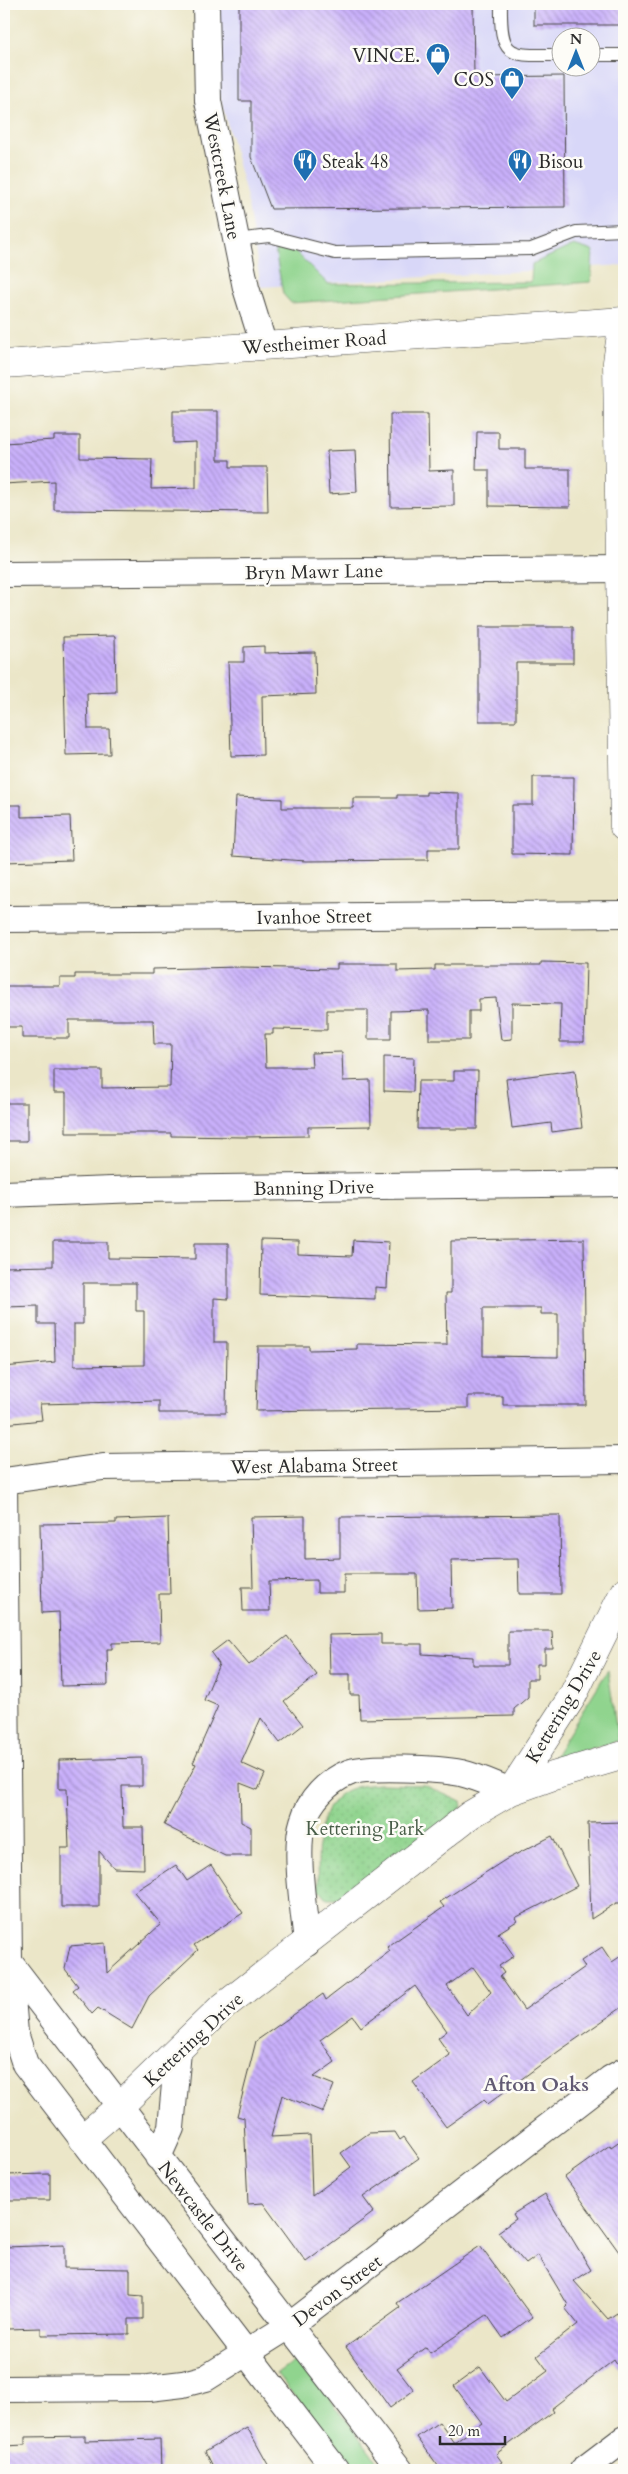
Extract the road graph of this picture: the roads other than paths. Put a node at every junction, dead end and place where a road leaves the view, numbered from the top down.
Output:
1 (206, 4) edge
2 (501, 4) edge
3 (624, 54) edge
4 (550, 55) edge
5 (600, 55) edge
6 (624, 230) edge
7 (236, 240) junction
8 (624, 321) edge
9 (264, 346) junction
10 (4, 364) edge
11 (623, 569) edge
12 (4, 574) edge
13 (624, 827) edge
14 (624, 914) edge
15 (4, 919) edge
16 (624, 1183) edge
17 (4, 1194) edge
18 (624, 1460) edge
19 (4, 1481) edge
20 (624, 1592) edge
21 (624, 1755) edge
22 (511, 1791) junction
23 (5, 1886) edge
24 (307, 1943) junction
25 (9, 1962) junction
26 (178, 2050) junction
27 (624, 2071) edge
28 (119, 2107) junction
29 (82, 2139) junction
30 (158, 2157) junction
31 (289, 2326) junction
32 (247, 2354) junction
33 (4, 2389) edge
34 (624, 2439) edge
35 (336, 2470) edge
36 (400, 2470) edge
37 (583, 2470) edge

1 - 7 street, Westcreek Lane
2 - 4 lane
3 - 5 lane
6 - 7 lane
7 - 9 street, Westcreek Lane
8 - 9 street, Westheimer Road
8 - 11 street
9 - 10 street, Westheimer Road
11 - 12 street, Bryn Mawr Lane
11 - 13 street
14 - 15 street, Ivanhoe Street
16 - 17 street, Banning Drive
18 - 19 street, West Alabama Street
19 - 23 street
20 - 22 street, Kettering Drive
21 - 22 street, Kettering Drive
22 - 24 street, Kettering Drive
22 - 24 street
23 - 25 street
24 - 26 street, Kettering Drive
25 - 28 street, Newcastle Drive
25 - 29 street
26 - 28 street, Kettering Drive
26 - 30 street
27 - 31 street, Devon Street
28 - 29 street, Kettering Drive
28 - 30 street, Newcastle Drive
29 - 32 street
30 - 31 street, Newcastle Drive
31 - 32 street, Devon Street
31 - 36 street, Newcastle Drive
32 - 33 street, Devon Street
32 - 35 street
34 - 37 street

